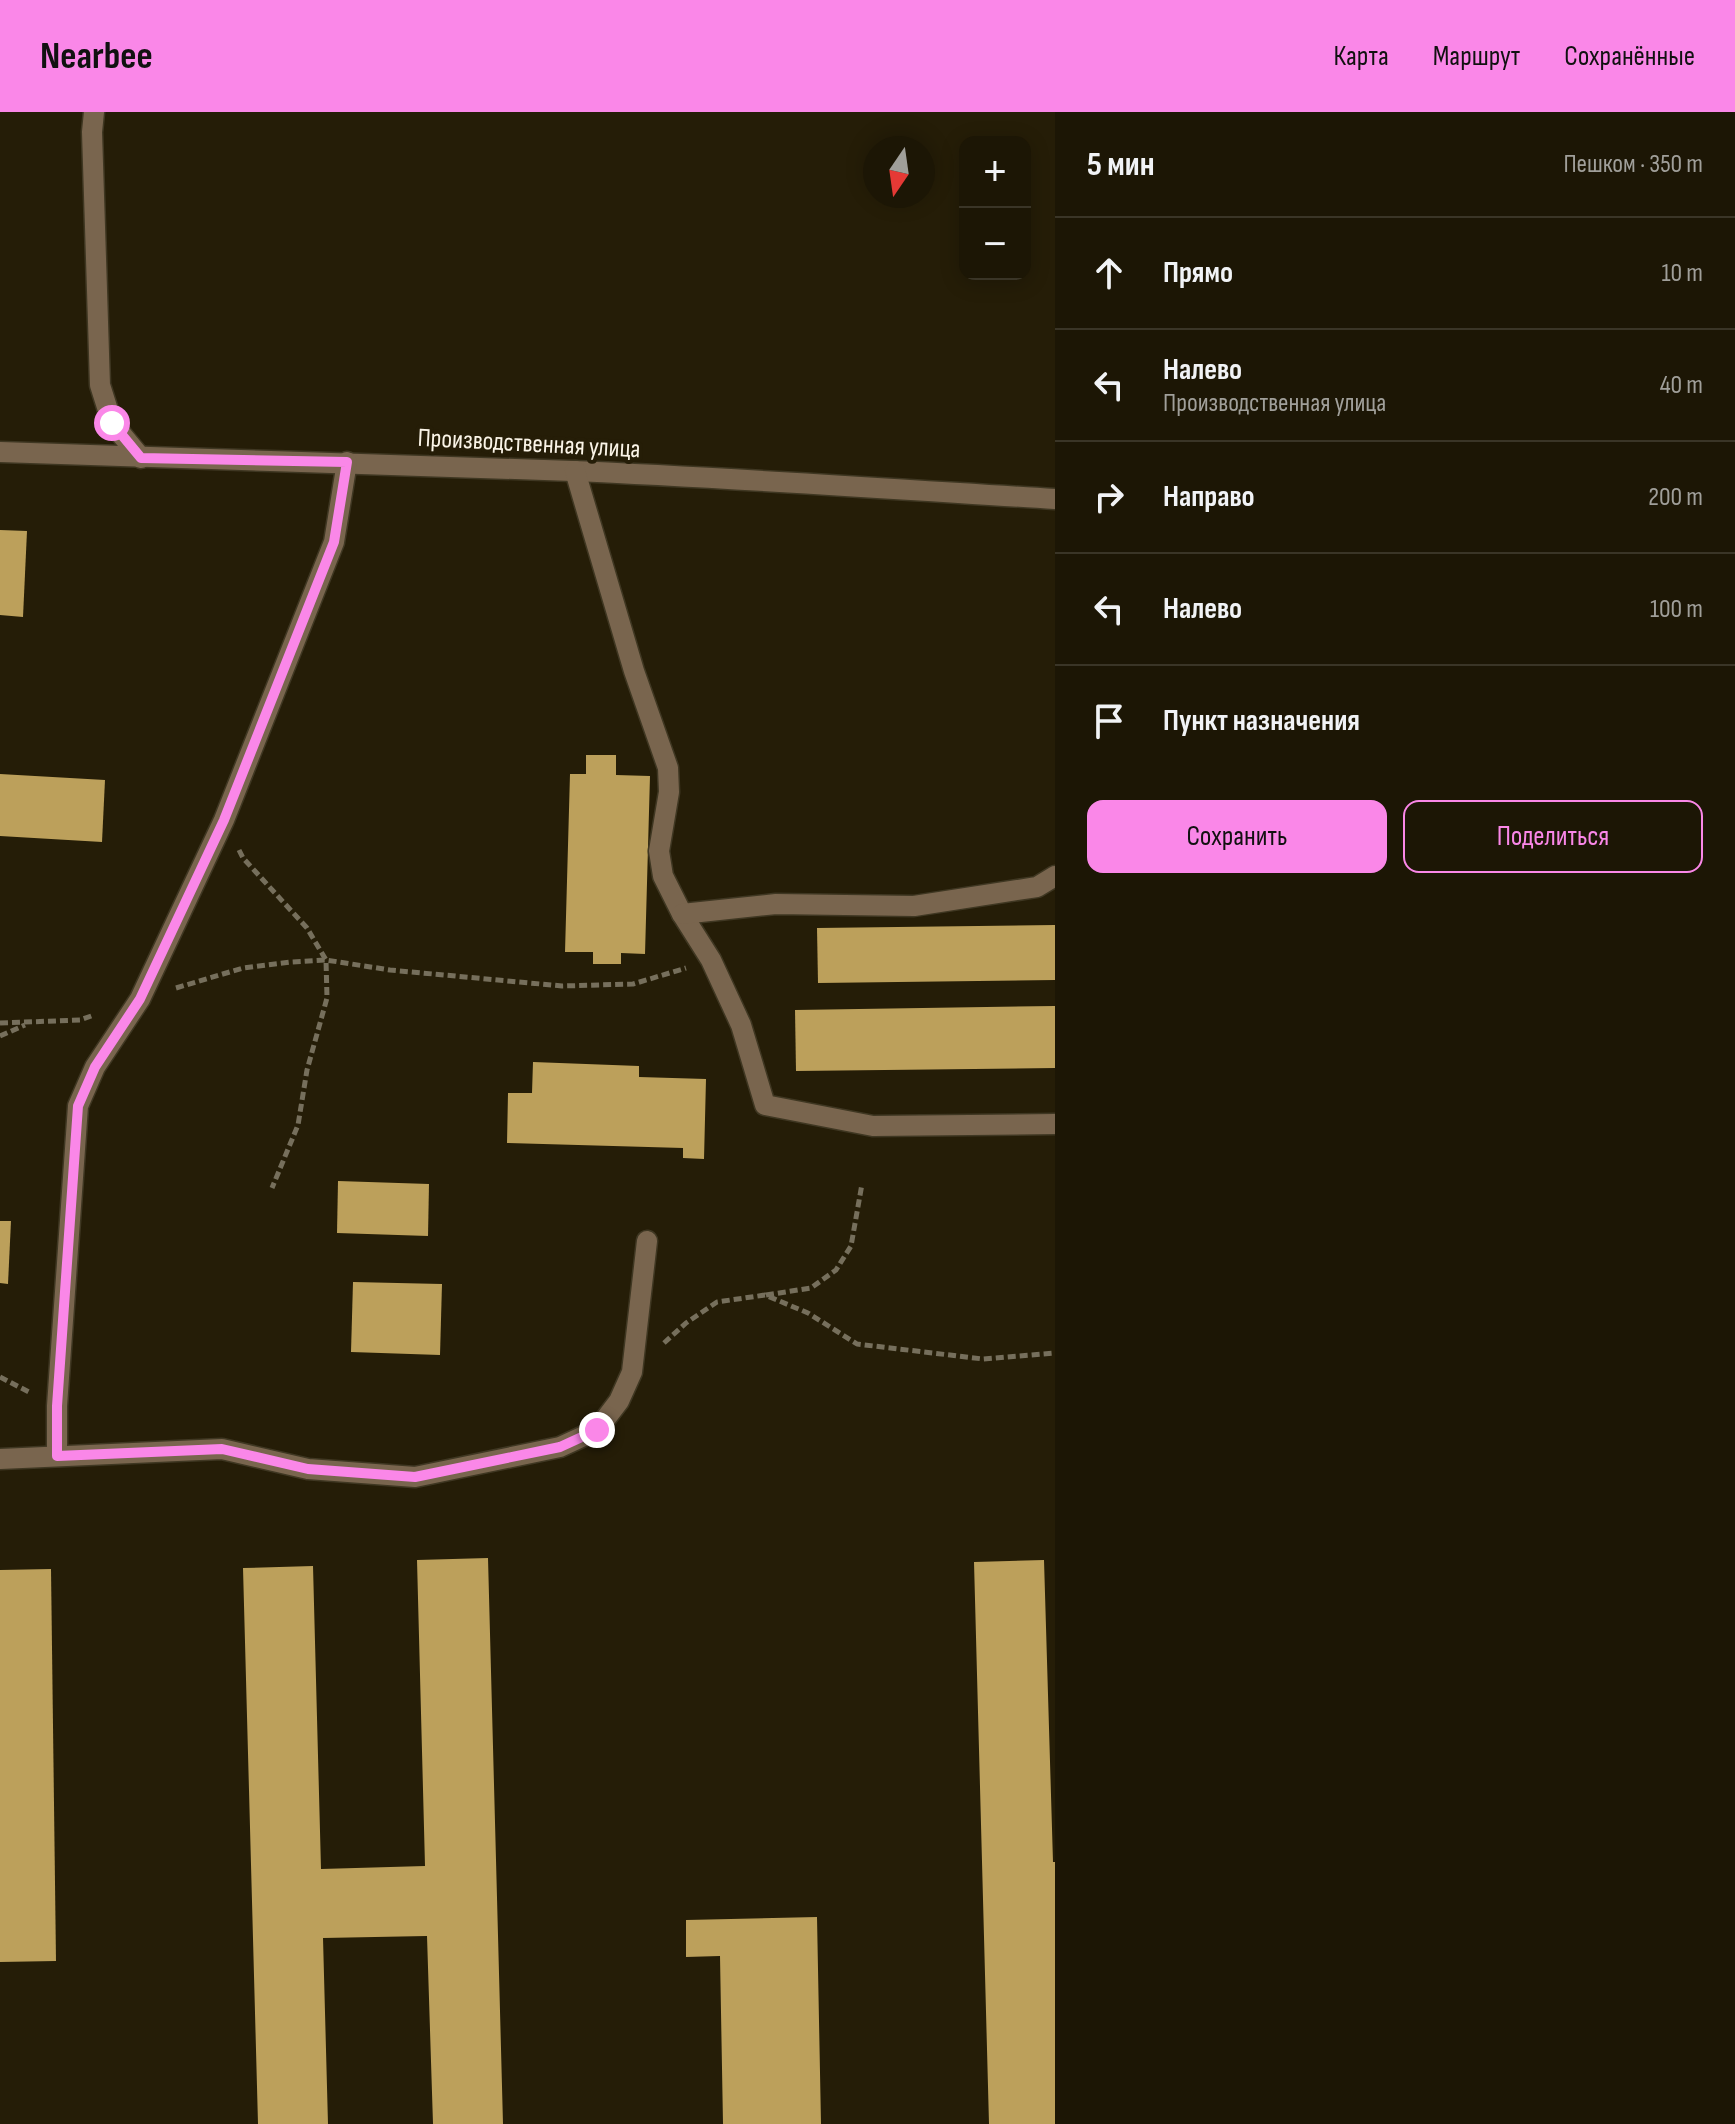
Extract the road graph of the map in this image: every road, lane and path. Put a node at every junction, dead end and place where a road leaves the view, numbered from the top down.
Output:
1 (94, 112) edge
2 (0, 452) edge
3 (141, 458) junction
4 (347, 462) junction
5 (575, 471) junction
6 (1055, 499) edge
7 (224, 820) junction
8 (1055, 876) edge
9 (682, 914) junction
10 (326, 960) junction
11 (711, 960) junction
12 (140, 999) junction
13 (95, 1015) dead end
14 (0, 1023) edge
15 (29, 1023) junction
16 (0, 1036) edge
17 (1055, 1124) edge
18 (862, 1184) dead end
19 (272, 1188) dead end
20 (647, 1241) dead end
21 (765, 1295) junction
22 (1055, 1353) edge
23 (632, 1372) junction
24 (57, 1456) junction
25 (0, 1459) edge

1 - 3 street
2 - 3 street, Производственная улица
3 - 4 street, Производственная улица
4 - 5 street, Производственная улица
4 - 7 street
5 - 6 street, Производственная улица
5 - 9 street
7 - 10 path
7 - 12 street
8 - 9 street
9 - 11 street
10 - 11 path
10 - 12 path
10 - 19 path
11 - 17 street
12 - 24 street
13 - 15 path
14 - 15 path
15 - 16 path
18 - 21 path
20 - 23 street
21 - 22 path
21 - 23 path
23 - 24 street
24 - 25 street

